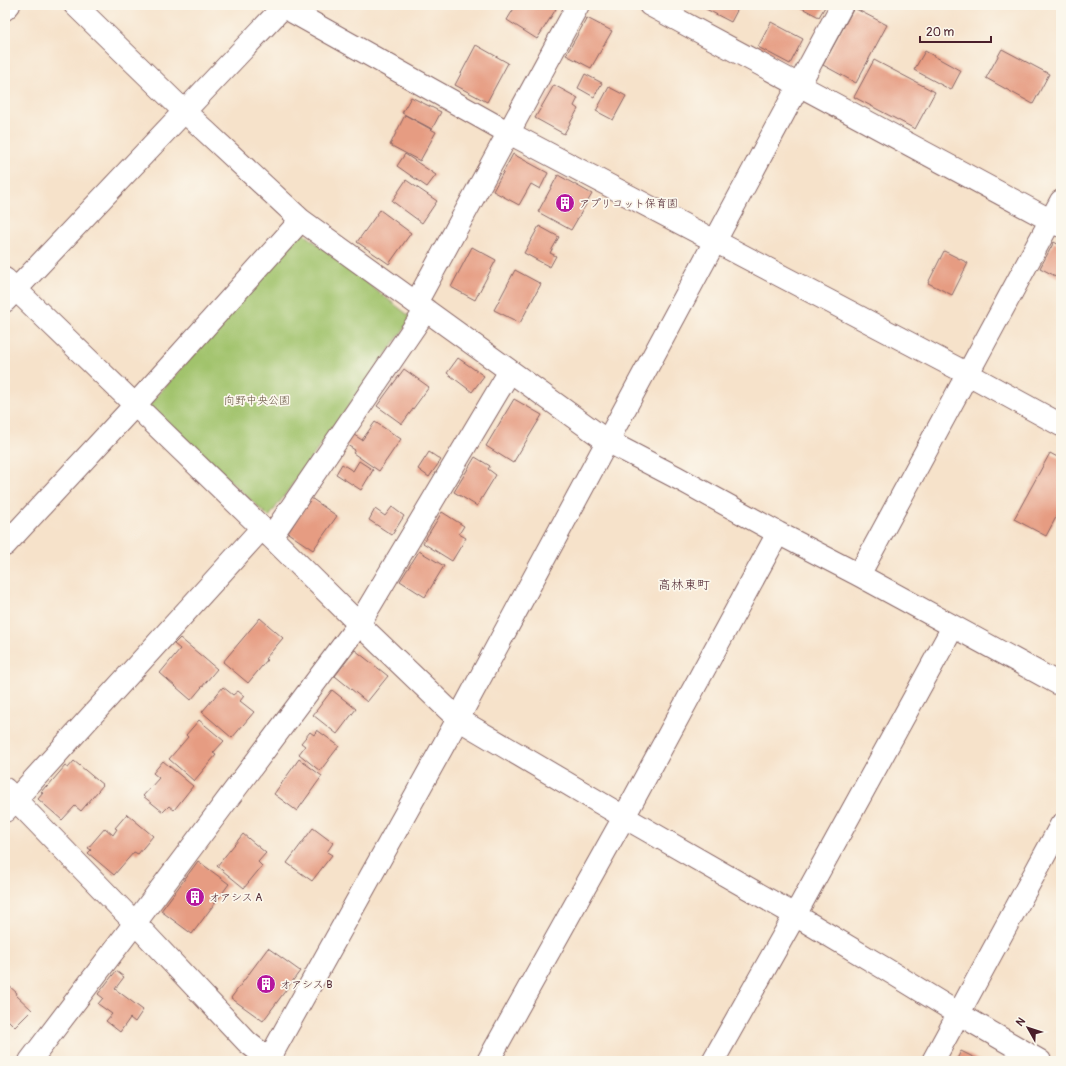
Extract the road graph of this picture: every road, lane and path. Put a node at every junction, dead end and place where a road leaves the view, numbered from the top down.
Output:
1 (9, 5) edge
2 (74, 5) edge
3 (578, 5) edge
4 (650, 5) edge
5 (842, 5) edge
6 (284, 6) edge
7 (5, 9) edge
8 (799, 85) junction
9 (185, 112) junction
10 (509, 132) junction
11 (1061, 201) edge
12 (301, 220) junction
13 (1056, 223) edge
14 (715, 241) junction
15 (9, 290) edge
16 (421, 307) junction
17 (510, 372) junction
18 (968, 374) junction
19 (135, 405) junction
20 (1061, 425) edge
21 (607, 442) junction
22 (267, 533) junction
23 (778, 533) junction
24 (5, 545) edge
25 (859, 575) junction
26 (359, 624) junction
27 (952, 627) junction
28 (1061, 685) edge
29 (458, 719) junction
30 (8, 800) edge
31 (624, 817) junction
32 (1061, 825) edge
33 (795, 915) junction
34 (136, 923) junction
35 (959, 1014) junction
36 (30, 1061) edge
37 (269, 1061) edge
38 (488, 1061) edge
39 (713, 1061) edge
40 (933, 1061) edge
41 (1040, 1061) edge

1 - 7 street
2 - 9 street
3 - 10 street
4 - 8 street
5 - 8 street
6 - 9 street
6 - 10 street
8 - 13 street
8 - 14 street
9 - 12 street
9 - 15 street
10 - 14 street
10 - 16 street
11 - 13 street
12 - 16 street
12 - 19 street
13 - 18 street
14 - 18 street
14 - 21 street
15 - 19 street
16 - 17 street
16 - 22 street
17 - 21 street
17 - 26 street
18 - 20 street
18 - 25 street
19 - 22 street
19 - 24 street
21 - 23 street
21 - 29 street
22 - 26 street
22 - 30 street
23 - 25 street
23 - 31 street
25 - 27 street
26 - 29 street
26 - 34 street
27 - 28 street
27 - 33 street
29 - 31 street
29 - 37 street
30 - 34 street
31 - 33 street
31 - 38 street
32 - 35 street
33 - 35 street
33 - 39 street
34 - 36 street
34 - 37 street
35 - 40 street
35 - 41 street

